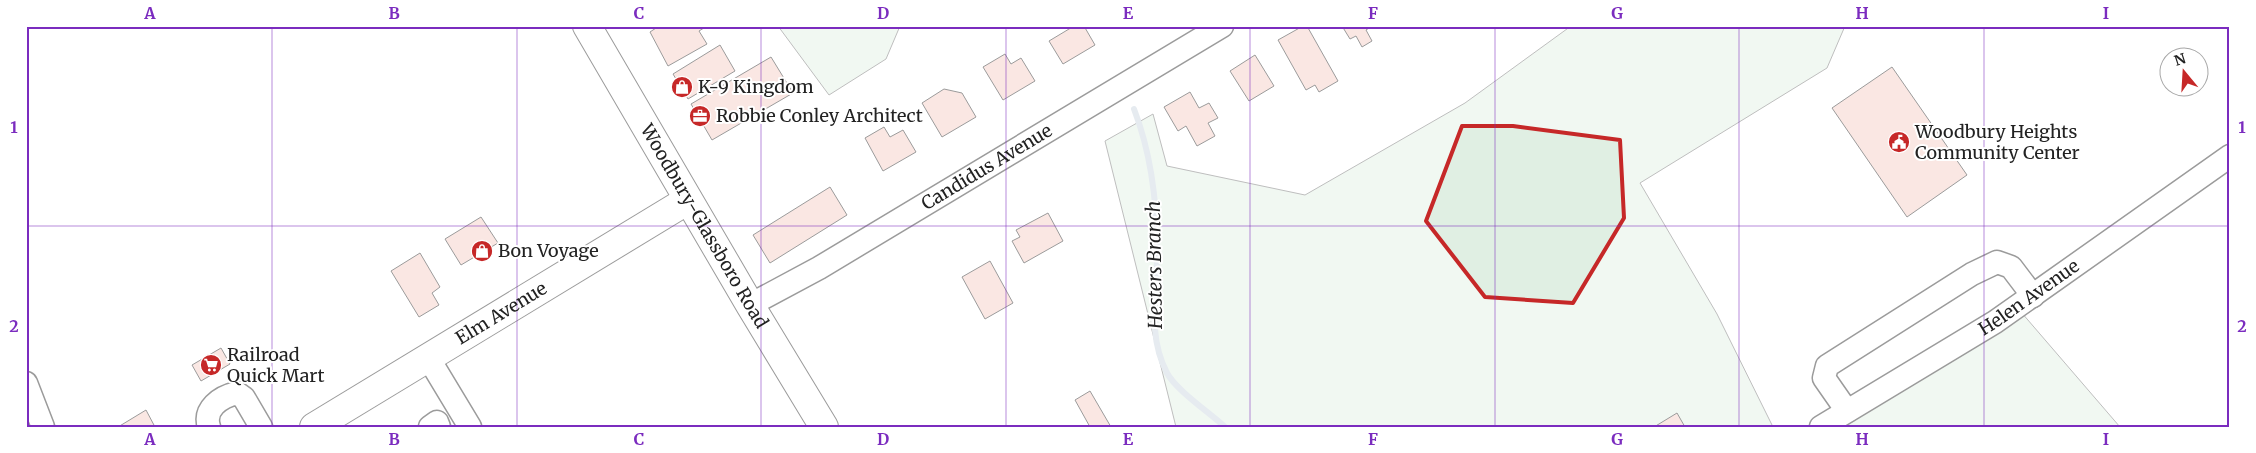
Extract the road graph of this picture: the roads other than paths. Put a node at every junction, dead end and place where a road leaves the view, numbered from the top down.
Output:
1 (586, 26) edge
2 (1222, 26) edge
3 (2230, 156) edge
4 (688, 200) junction
5 (2032, 296) junction
6 (750, 305) junction
7 (429, 359) junction
8 (26, 383) edge
9 (1846, 411) junction
10 (342, 420) edge
11 (43, 427) edge
12 (209, 427) edge
13 (261, 427) edge
14 (314, 427) edge
15 (430, 427) edge
16 (439, 427) edge
17 (470, 427) edge
18 (824, 427) edge
19 (1820, 427) edge

1 - 4 main road, Woodbury-Glassboro Road
2 - 6 street, Candidus Avenue
3 - 5 street, Helen Avenue
4 - 6 main road, Woodbury-Glassboro Road
4 - 7 main road, Elm Avenue
5 - 9 street, Helen Avenue
5 - 9 street
6 - 18 main road, Woodbury-Glassboro Road
7 - 10 main road, Elm Avenue
7 - 17 street
8 - 11 street
9 - 19 street, Helen Avenue
10 - 14 main road, Elm Avenue
12 - 13 street
15 - 16 street

